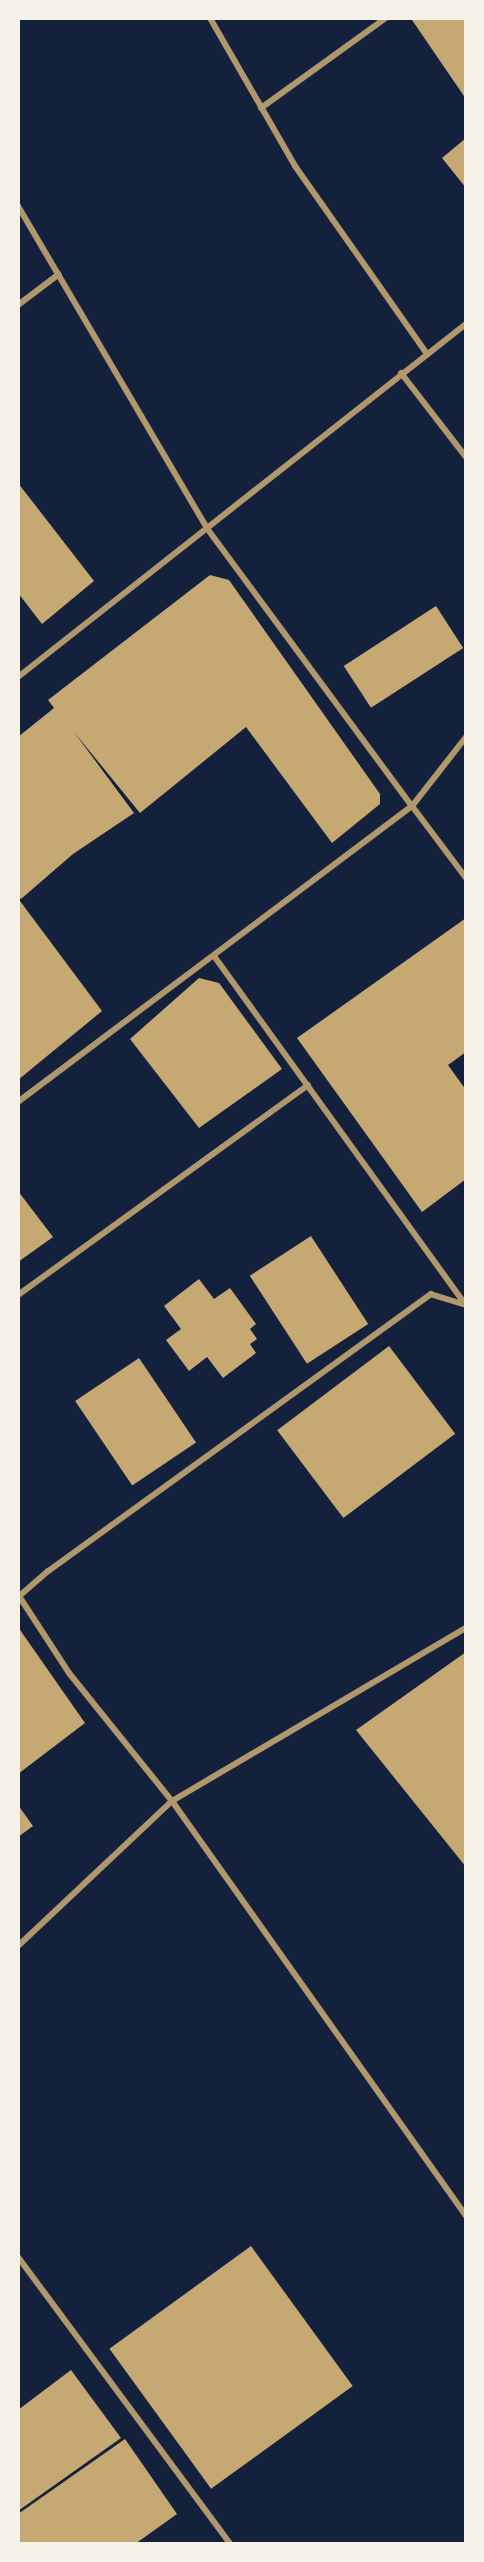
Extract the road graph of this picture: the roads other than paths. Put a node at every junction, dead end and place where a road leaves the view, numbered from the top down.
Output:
1 (210, 18) edge
2 (386, 18) edge
3 (261, 108) junction
4 (18, 206) edge
5 (59, 274) junction
6 (18, 305) edge
7 (466, 324) edge
8 (427, 354) junction
9 (401, 373) junction
10 (466, 457) edge
11 (206, 527) junction
12 (18, 677) edge
13 (466, 737) edge
14 (412, 806) junction
15 (466, 878) edge
16 (214, 956) junction
17 (308, 1085) junction
18 (18, 1102) edge
19 (18, 1295) edge
20 (466, 1305) edge
21 (18, 1596) edge
22 (466, 1628) edge
23 (172, 1801) junction
24 (18, 1946) edge
25 (466, 2216) edge
26 (18, 2257) edge
27 (230, 2544) edge

1 - 3 street
2 - 3 street
3 - 8 street
4 - 5 street
5 - 6 street
5 - 11 street
7 - 8 street
8 - 9 street
9 - 10 street
9 - 11 street
11 - 12 street
11 - 14 street
13 - 14 street
14 - 15 street
14 - 16 street
16 - 17 street
16 - 18 street
17 - 19 street
17 - 20 street
20 - 21 street
21 - 23 street
22 - 23 street
23 - 24 street
23 - 25 street
26 - 27 street

